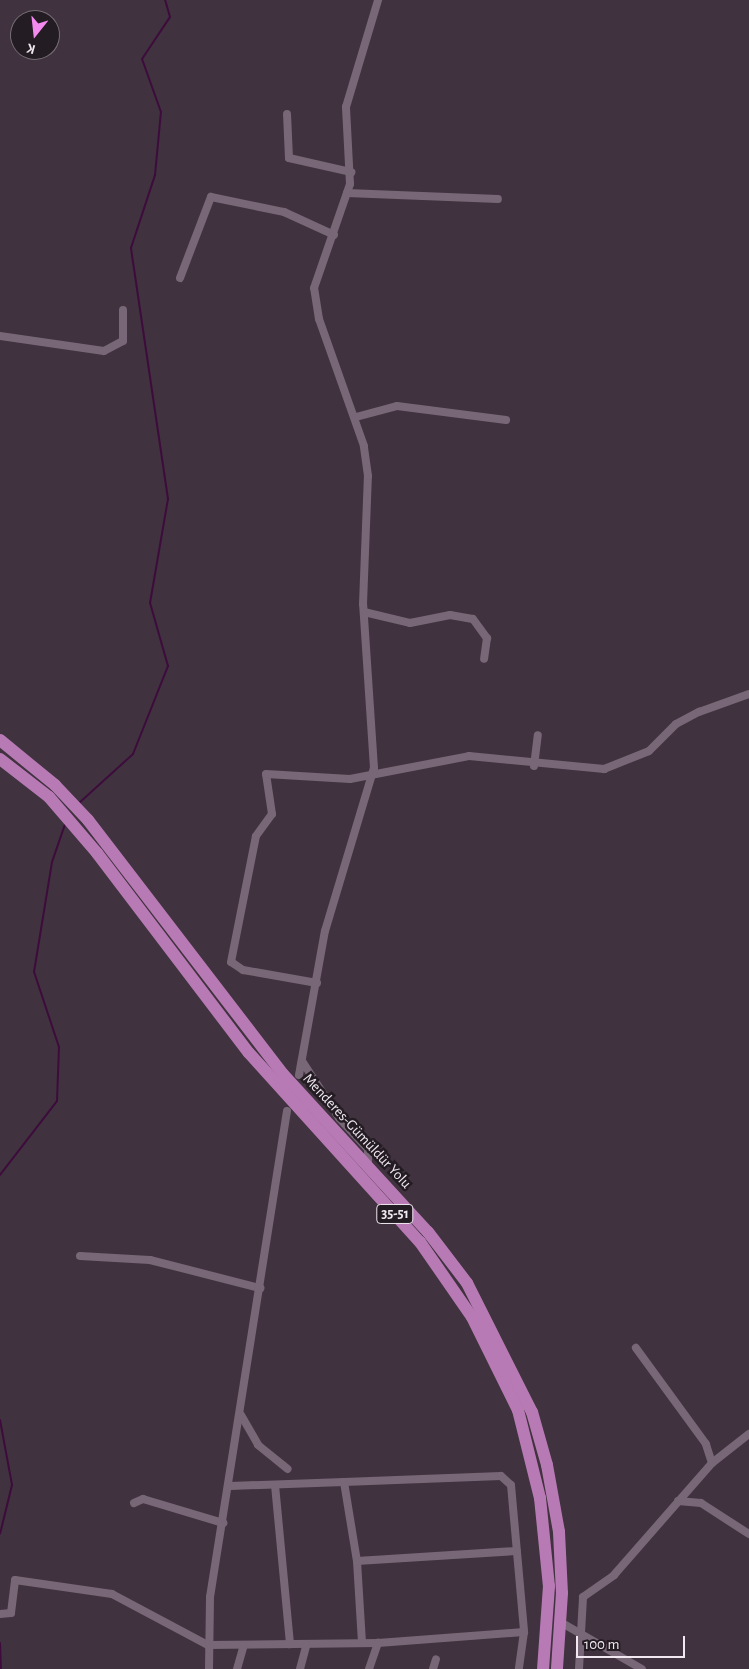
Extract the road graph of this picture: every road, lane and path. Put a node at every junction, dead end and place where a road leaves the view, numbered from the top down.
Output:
1 (378, 0) edge
2 (286, 114) dead end
3 (351, 172) junction
4 (347, 193) junction
5 (498, 199) dead end
6 (334, 234) junction
7 (180, 278) dead end
8 (124, 310) dead end
9 (0, 336) edge
10 (356, 417) junction
11 (506, 420) dead end
12 (364, 612) junction
13 (484, 659) dead end
14 (749, 694) edge
15 (538, 735) dead end
16 (0, 740) edge
17 (0, 759) edge
18 (534, 766) junction
19 (372, 776) junction
20 (52, 791) junction
21 (316, 983) junction
22 (302, 1061) junction
23 (300, 1075) dead end
24 (287, 1111) dead end
25 (368, 1166) junction
26 (80, 1256) dead end
27 (260, 1288) junction
28 (636, 1348) dead end
29 (240, 1415) junction
30 (749, 1434) edge
31 (712, 1463) junction
32 (288, 1469) dead end
33 (344, 1482) junction
34 (275, 1485) junction
35 (230, 1486) junction
36 (678, 1501) junction
37 (134, 1503) dead end
38 (223, 1523) junction
39 (749, 1534) edge
40 (517, 1551) junction
41 (358, 1561) junction
42 (0, 1614) edge
43 (562, 1623) junction
44 (524, 1632) junction
45 (582, 1635) junction
46 (362, 1643) junction
47 (378, 1643) junction
48 (290, 1644) junction
49 (244, 1645) junction
50 (208, 1646) junction
51 (306, 1646) junction
52 (436, 1659) dead end
53 (209, 1669) edge
54 (236, 1669) edge
55 (300, 1669) edge
56 (369, 1669) edge
57 (433, 1669) edge
58 (519, 1669) edge
59 (543, 1669) edge
60 (557, 1669) edge
61 (579, 1669) edge
62 (642, 1669) edge

1 - 3 street
2 - 3 street
3 - 4 street
4 - 5 street
4 - 6 street
6 - 7 street
6 - 10 street
8 - 9 street
10 - 11 street
10 - 12 street
12 - 13 street
12 - 19 street
14 - 18 street
15 - 18 street
16 - 20 main road, 35-51
17 - 20 main road, 35-51
18 - 19 street
19 - 21 street
19 - 21 street
20 - 25 main road, Menderes-Gümüldür Yolu / 35-51
20 - 59 main road, Menderes-Gümüldür Yolu / 35-51
21 - 22 street
22 - 23 street
22 - 25 street
24 - 27 street
25 - 43 main road, Menderes-Gümüldür Yolu / 35-51
26 - 27 street
27 - 29 street
28 - 31 street
29 - 32 street
29 - 35 street
30 - 31 street
31 - 36 street
33 - 34 street
33 - 40 street
33 - 41 street
34 - 35 street
34 - 48 street
35 - 38 street
36 - 39 street
36 - 45 street
37 - 38 street
38 - 50 street
40 - 41 street
40 - 44 street
41 - 46 street
42 - 50 street
43 - 45 street
43 - 60 main road, Menderes-Gümüldür Yolu / 35-51
44 - 47 street
44 - 58 street
45 - 61 street
45 - 62 street
46 - 47 street
46 - 51 street
47 - 56 street
48 - 49 street
48 - 51 street
49 - 50 street
49 - 54 street
50 - 53 street
51 - 55 street
52 - 57 street

